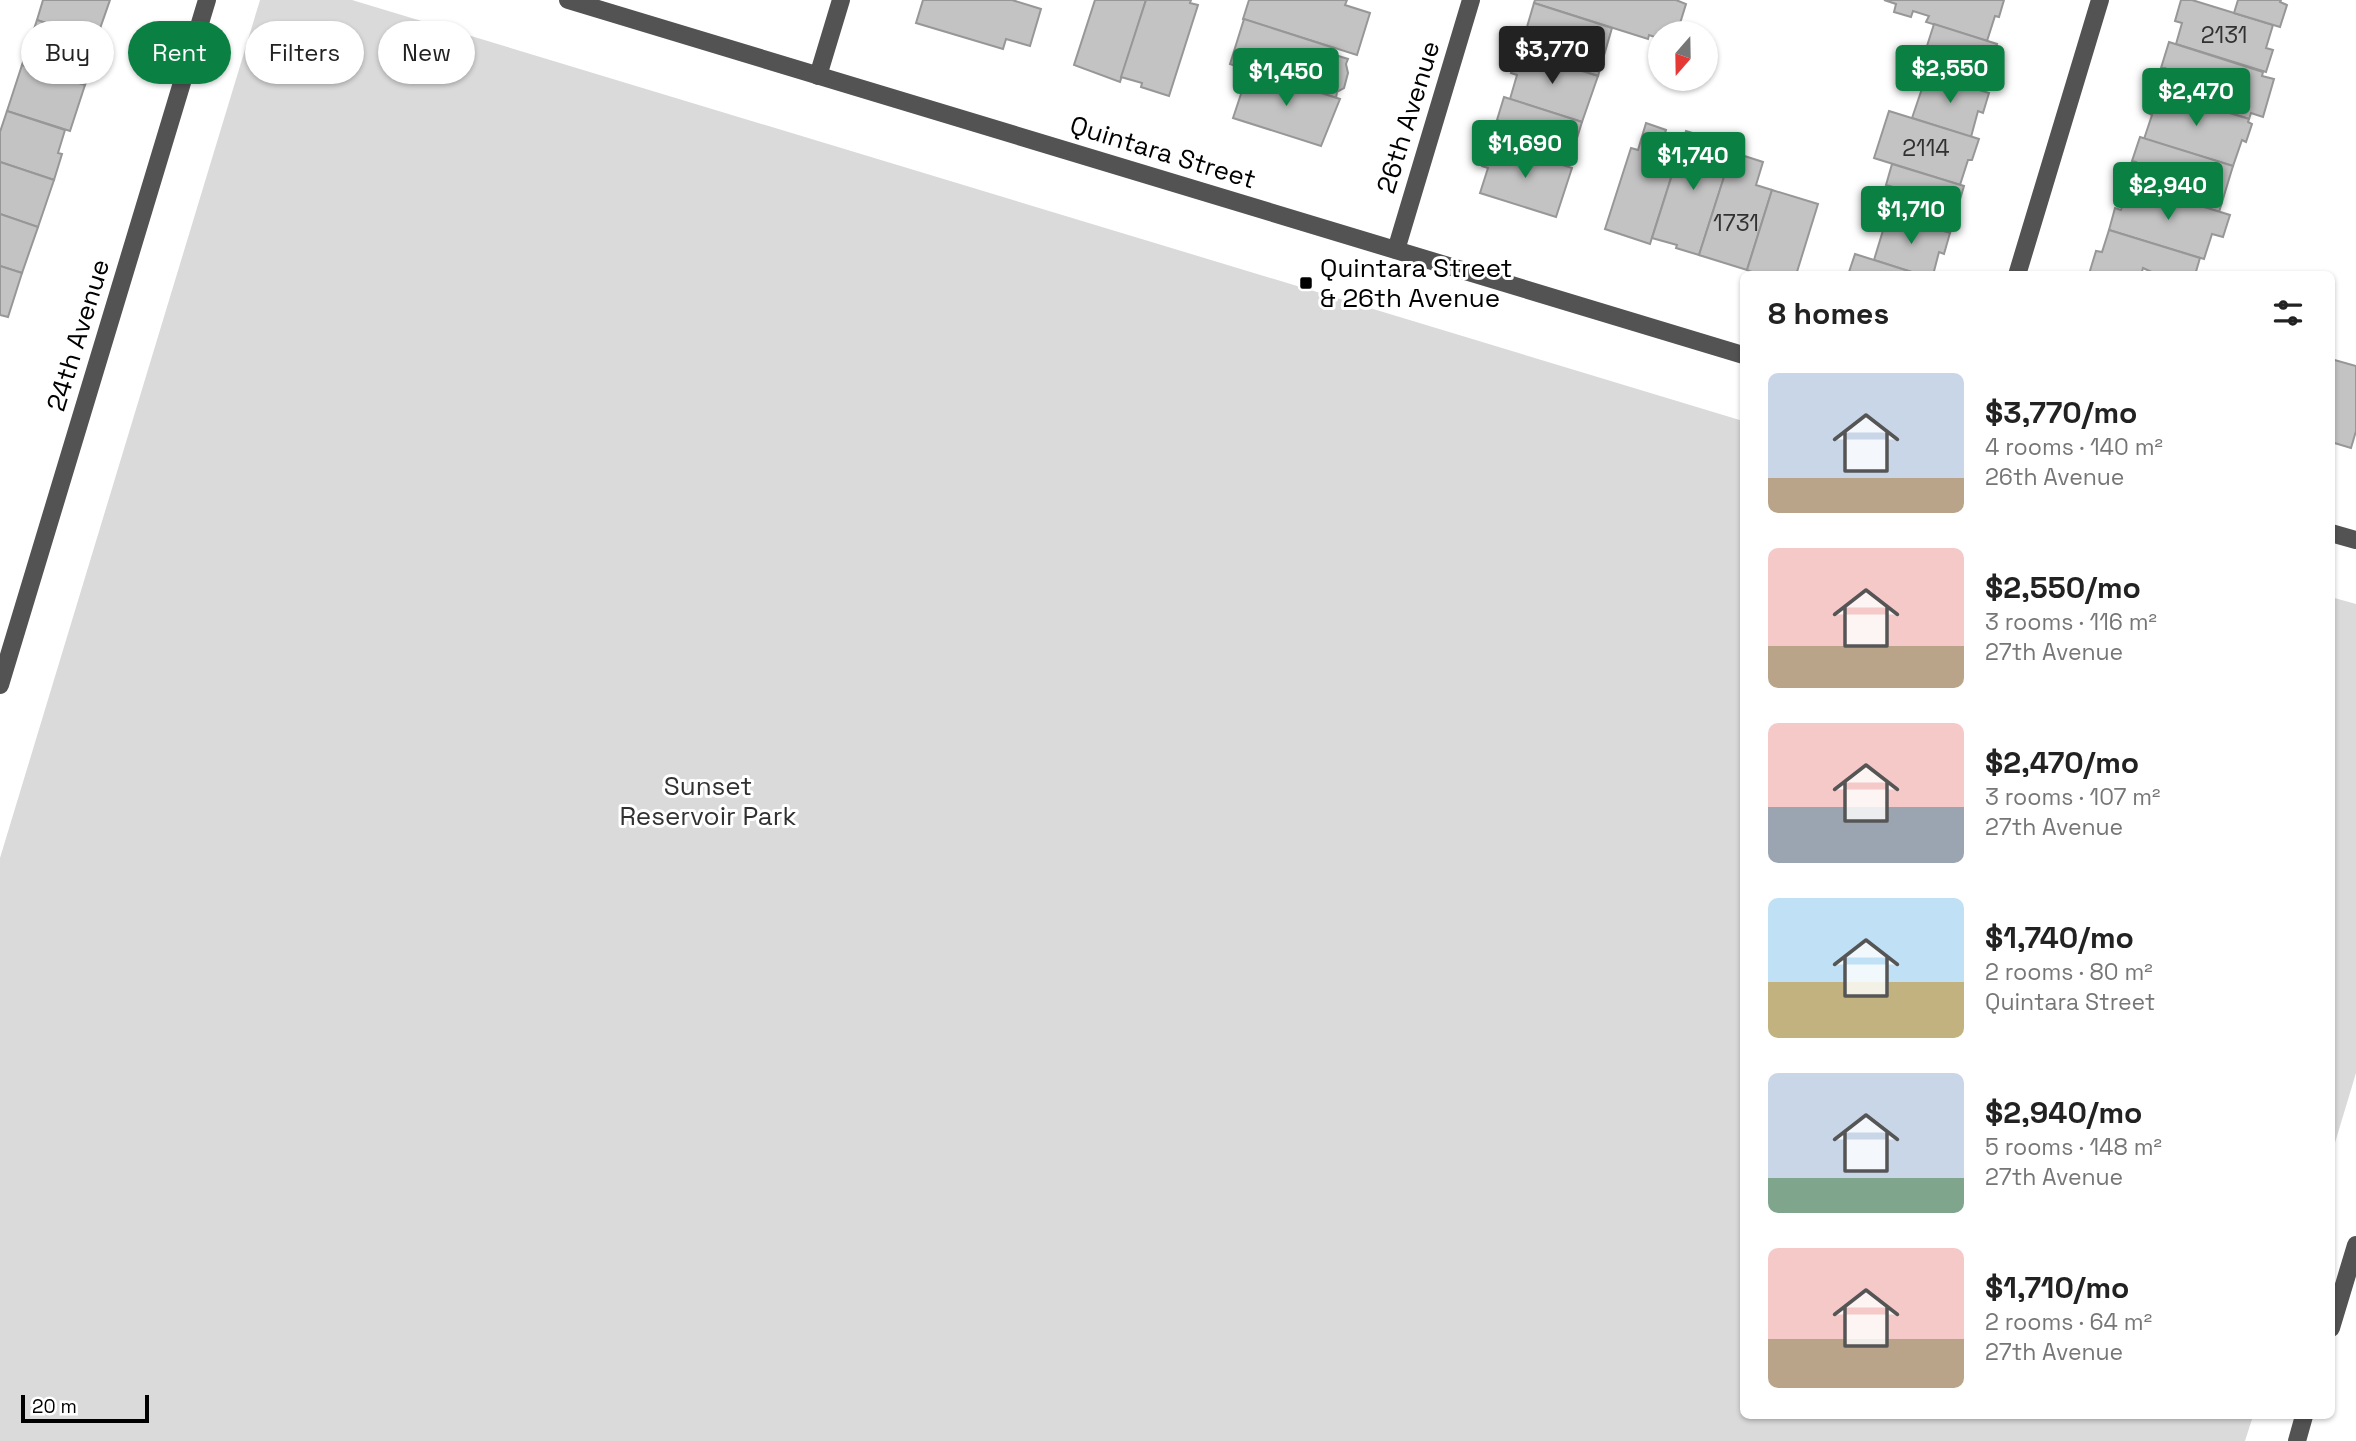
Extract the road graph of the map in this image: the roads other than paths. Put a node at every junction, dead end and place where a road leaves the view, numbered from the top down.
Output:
1 (207, 0) edge
2 (568, 0) edge
3 (841, 0) edge
4 (1471, 0) edge
5 (2100, 0) edge
6 (818, 76) junction
7 (1395, 250) junction
8 (2018, 271) edge
9 (1740, 354) edge
10 (2335, 534) edge
11 (2356, 540) edge
12 (0, 685) edge
13 (2356, 1245) edge
14 (2335, 1315) edge
15 (2303, 1419) edge
16 (2297, 1441) edge

1 - 12 street, 24th Avenue
2 - 6 street, Quintara Street
3 - 6 street
4 - 7 street, 26th Avenue
5 - 8 street
6 - 7 street, Quintara Street
7 - 9 street, Quintara Street
10 - 11 street
13 - 14 street
15 - 16 street

